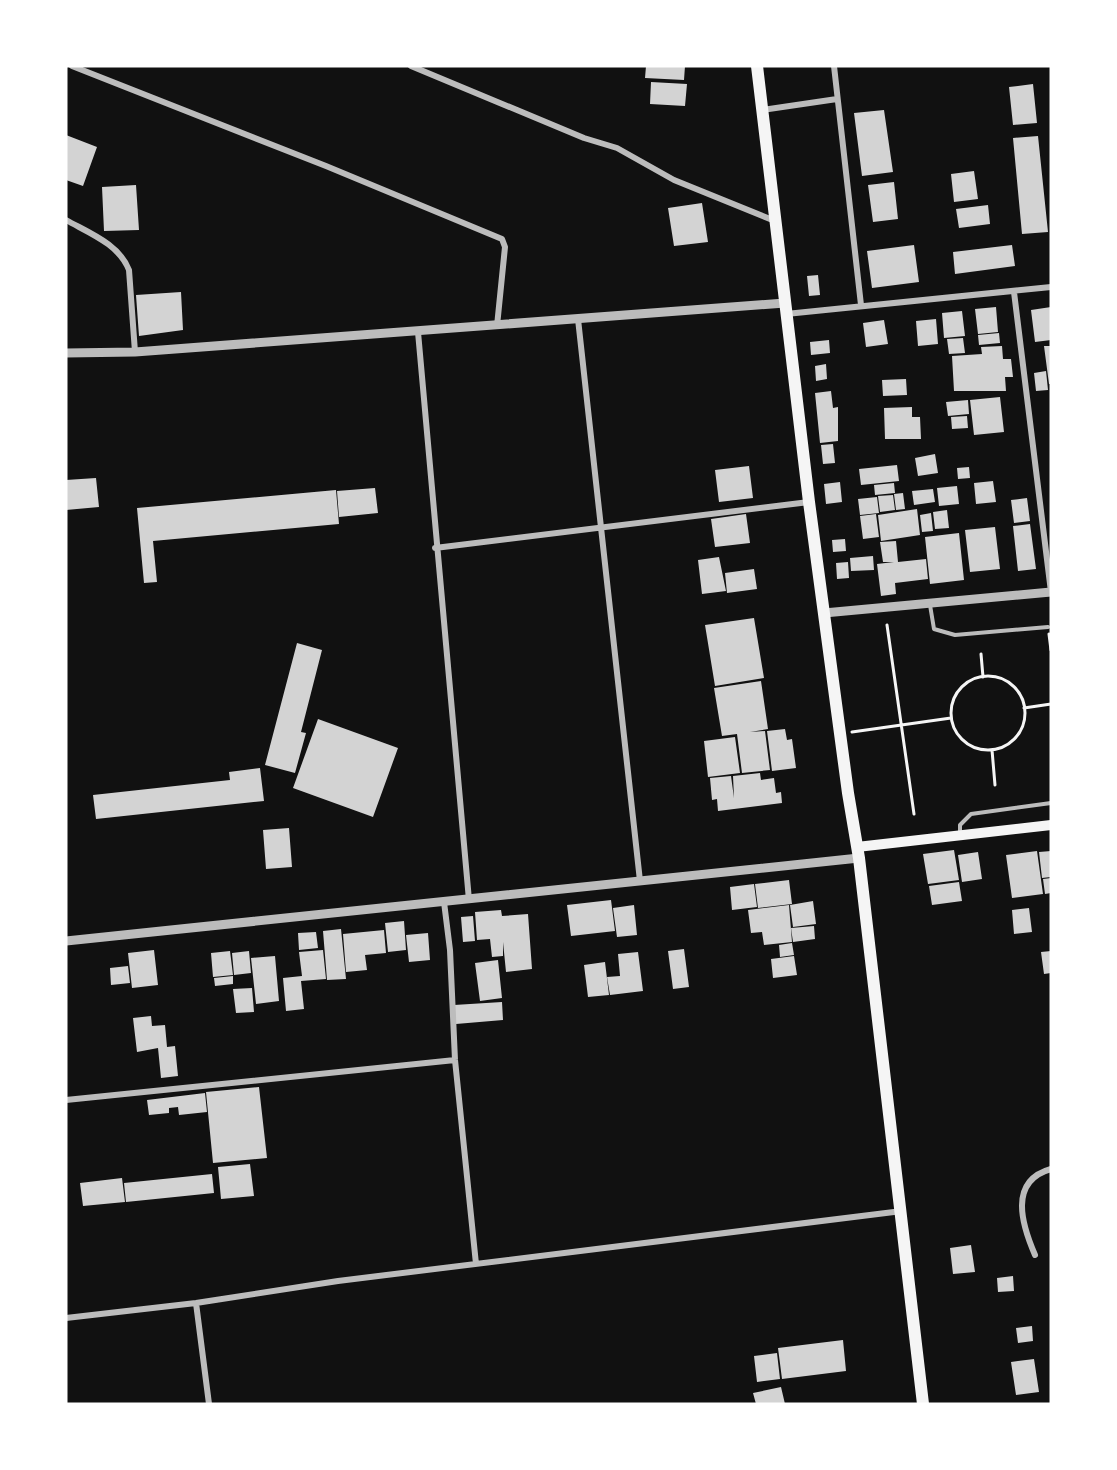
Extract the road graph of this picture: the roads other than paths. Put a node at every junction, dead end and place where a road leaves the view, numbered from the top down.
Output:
1 (72, 66) edge
2 (411, 66) edge
3 (757, 66) edge
4 (834, 66) edge
5 (837, 99) junction
6 (762, 110) junction
7 (66, 220) edge
8 (775, 222) junction
9 (1051, 287) edge
10 (1014, 292) junction
11 (861, 305) junction
12 (786, 309) junction
13 (578, 319) junction
14 (497, 326) junction
15 (418, 332) junction
16 (135, 352) junction
17 (66, 353) edge
18 (809, 502) junction
19 (602, 528) junction
20 (435, 548) junction
21 (1051, 592) edge
22 (930, 604) junction
23 (824, 613) junction
24 (1048, 627) road end
25 (1051, 803) edge
26 (1051, 825) edge
27 (960, 837) junction
28 (858, 852) junction
29 (640, 881) junction
30 (470, 900) junction
31 (444, 902) junction
32 (66, 941) edge
33 (455, 1060) junction
34 (66, 1100) edge
35 (1051, 1169) edge
36 (902, 1211) junction
37 (1035, 1255) dead end
38 (476, 1264) junction
39 (196, 1303) junction
40 (66, 1318) edge
41 (209, 1404) edge
42 (923, 1404) edge

1 - 14 street
2 - 8 street
3 - 6 highway
4 - 5 street
5 - 6 street
5 - 11 street
6 - 8 highway
7 - 16 street
8 - 12 highway
9 - 10 street
10 - 11 street
10 - 21 street
11 - 12 street
12 - 13 street
12 - 18 highway
13 - 14 street
13 - 19 street
14 - 15 street
15 - 16 street
15 - 20 street
16 - 17 street
18 - 19 street
18 - 23 highway
19 - 20 street
19 - 29 street
20 - 30 street
21 - 22 street
22 - 23 street
22 - 24 lane
23 - 28 highway
25 - 27 lane
26 - 27 main road
27 - 28 main road
28 - 29 street
28 - 36 highway
29 - 30 street
30 - 31 street
31 - 32 street
31 - 33 street
33 - 34 street
33 - 38 street
35 - 37 street
36 - 38 street
36 - 42 highway
38 - 39 street
39 - 40 street
39 - 41 street

